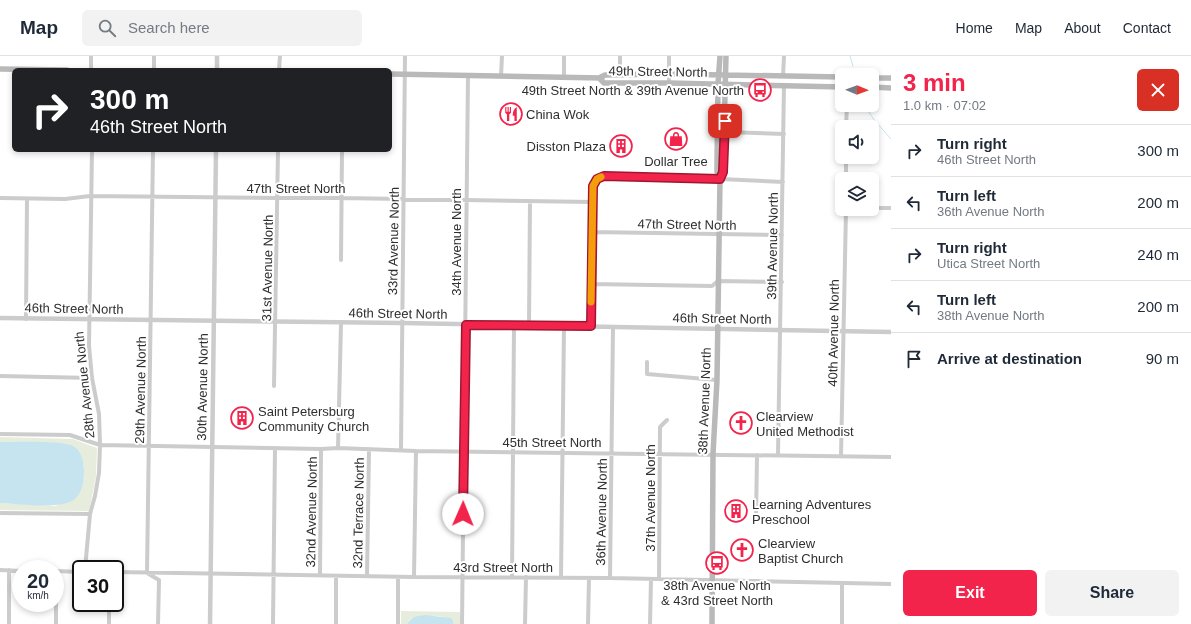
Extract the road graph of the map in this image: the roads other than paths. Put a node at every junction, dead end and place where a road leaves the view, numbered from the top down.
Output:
1 (91, 56) edge
2 (154, 56) edge
3 (217, 56) edge
4 (280, 56) edge
5 (405, 56) edge
6 (502, 56) edge
7 (564, 56) edge
8 (620, 56) edge
9 (669, 56) edge
10 (720, 56) edge
11 (726, 56) edge
12 (784, 56) edge
13 (91, 68) edge
14 (154, 68) edge
15 (217, 68) edge
16 (279, 68) edge
17 (0, 69) edge
18 (12, 69) edge
19 (392, 74) edge
20 (669, 74) junction
21 (719, 74) junction
22 (726, 74) junction
23 (405, 75) junction
24 (468, 75) junction
25 (620, 75) junction
26 (502, 76) junction
27 (784, 76) junction
28 (564, 77) junction
29 (835, 77) edge
30 (599, 78) junction
31 (879, 78) edge
32 (891, 78) edge
33 (629, 83) junction
34 (669, 83) junction
35 (718, 84) junction
36 (726, 84) junction
37 (784, 85) junction
38 (835, 87) edge
39 (879, 87) edge
40 (891, 88) edge
41 (725, 132) junction
42 (784, 134) junction
43 (92, 152) edge
44 (153, 152) edge
45 (216, 152) edge
46 (278, 152) edge
47 (342, 152) edge
48 (720, 179) junction
49 (783, 182) junction
50 (90, 196) junction
51 (152, 197) junction
52 (216, 197) junction
53 (0, 198) edge
54 (278, 198) junction
55 (341, 198) junction
56 (28, 199) junction
57 (404, 199) junction
58 (466, 200) junction
59 (530, 201) junction
60 (593, 202) junction
61 (879, 208) edge
62 (891, 208) edge
63 (846, 216) edge
64 (592, 232) junction
65 (719, 234) junction
66 (782, 235) junction
67 (341, 260) dead end
68 (718, 281) junction
69 (782, 282) junction
70 (591, 284) junction
71 (0, 318) edge
72 (26, 319) junction
73 (88, 320) junction
74 (151, 320) junction
75 (214, 321) junction
76 (276, 322) junction
77 (341, 323) junction
78 (402, 324) junction
79 (466, 325) junction
80 (514, 326) junction
81 (529, 326) junction
82 (564, 326) junction
83 (591, 326) junction
84 (613, 327) junction
85 (718, 328) junction
86 (780, 330) junction
87 (843, 331) junction
88 (891, 332) edge
89 (647, 362) dead end
90 (0, 376) edge
91 (92, 378) junction
92 (717, 380) junction
93 (274, 386) dead end
94 (667, 420) dead end
95 (0, 434) edge
96 (100, 445) junction
97 (149, 446) junction
98 (212, 447) junction
99 (275, 448) junction
100 (338, 448) junction
101 (321, 449) junction
102 (369, 449) junction
103 (401, 450) junction
104 (416, 451) junction
105 (463, 452) junction
106 (513, 452) junction
107 (562, 453) junction
108 (612, 453) junction
109 (660, 454) junction
110 (714, 454) junction
111 (757, 455) junction
112 (778, 456) junction
113 (841, 456) junction
114 (891, 457) edge
115 (0, 513) edge
116 (90, 514) junction
117 (756, 520) dead end
118 (87, 560) edge
119 (0, 570) edge
120 (9, 570) junction
121 (12, 570) edge
122 (124, 572) edge
123 (147, 573) junction
124 (210, 574) junction
125 (274, 575) junction
126 (320, 576) junction
127 (336, 576) junction
128 (367, 576) junction
129 (398, 577) junction
130 (414, 577) junction
131 (462, 577) junction
132 (512, 577) junction
133 (526, 577) junction
134 (561, 578) junction
135 (588, 578) junction
136 (610, 578) junction
137 (651, 579) junction
138 (659, 579) junction
139 (712, 580) junction
140 (842, 583) junction
141 (891, 584) edge
142 (56, 612) edge
143 (109, 612) edge
144 (9, 624) edge
145 (56, 624) edge
146 (109, 624) edge
147 (158, 624) edge
148 (210, 624) edge
149 (273, 624) edge
150 (336, 624) edge
151 (398, 624) edge
152 (462, 624) edge
153 (525, 624) edge
154 (588, 624) edge
155 (650, 624) edge
156 (712, 624) edge
157 (842, 624) edge

1 - 13 street
2 - 14 street
3 - 15 street
4 - 16 street
5 - 23 street, 33rd Avenue North
6 - 26 street
7 - 28 street
8 - 25 street
9 - 20 street
10 - 21 main road, 38th Avenue North
11 - 22 main road, 38th Avenue North
12 - 27 street
17 - 18 main road
19 - 23 main road, 49th Street North
20 - 21 main road, 49th Street North
20 - 25 main road, 49th Street North
20 - 34 street
21 - 22 main road, 49th Street North
21 - 35 main road, 38th Avenue North
22 - 27 main road, 49th Street North
22 - 36 main road, 38th Avenue North
23 - 24 main road, 49th Street North
23 - 57 street, 33rd Avenue North
24 - 26 main road, 49th Street North
24 - 58 street, 34th Avenue North
25 - 30 main road, 49th Street North
25 - 33 main road
26 - 28 main road, 49th Street North
27 - 29 main road, 49th Street North
28 - 30 main road, 49th Street North
30 - 33 main road, 49th Street North
31 - 32 main road
33 - 34 main road, 49th Street North
34 - 35 main road, 49th Street North
35 - 36 main road, 49th Street North
35 - 48 main road, 38th Avenue North
36 - 37 main road, 49th Street North
36 - 41 main road, 38th Avenue North
37 - 38 main road, 49th Street North
37 - 42 street, 39th Avenue North
39 - 40 main road
41 - 42 street
41 - 48 main road, 38th Avenue North
42 - 49 street, 39th Avenue North
43 - 50 street, 28th Avenue North
44 - 51 street, 29th Avenue North
45 - 52 street, 30th Avenue North
46 - 54 street, 31st Avenue North
47 - 55 street
48 - 49 street
48 - 60 street
48 - 65 main road, 38th Avenue North
49 - 66 street, 39th Avenue North
50 - 51 street, 47th Street North
50 - 56 street, 47th Street North
50 - 73 street, 28th Avenue North
51 - 52 street, 47th Street North
51 - 74 street, 29th Avenue North
52 - 54 street, 47th Street North
52 - 75 street, 30th Avenue North
53 - 56 street, 47th Street North
54 - 55 street, 47th Street North
54 - 76 street, 31st Avenue North
55 - 57 street, 47th Street North
55 - 67 street
56 - 72 street
57 - 58 street, 47th Street North
57 - 78 street, 33rd Avenue North
58 - 59 street, 47th Street North
58 - 79 street, 34th Avenue North
59 - 60 street, 47th Street North
59 - 81 street
60 - 64 street
61 - 62 street
63 - 87 street, 40th Avenue North
64 - 65 street, 47th Street North
64 - 70 street
65 - 66 street, 47th Street North
65 - 68 main road, 38th Avenue North
66 - 69 street, 39th Avenue North
68 - 69 street
68 - 70 street
68 - 85 main road, 38th Avenue North
69 - 86 street, 39th Avenue North
70 - 83 street
71 - 72 street, 46th Street North
72 - 73 street, 46th Street North
73 - 74 street, 46th Street North
73 - 91 street, 28th Avenue North
74 - 75 street, 46th Street North
74 - 97 street, 29th Avenue North
75 - 76 street, 46th Street North
75 - 98 street, 30th Avenue North
76 - 77 street, 46th Street North
76 - 93 street, 31st Avenue North
77 - 78 street, 46th Street North
77 - 100 street
78 - 79 street, 46th Street North
78 - 103 street, 33rd Avenue North
79 - 80 street, 46th Street North
79 - 105 street, 34th Avenue North
80 - 81 street, 46th Street North
80 - 106 street
81 - 82 street, 46th Street North
82 - 83 street, 46th Street North
82 - 107 street
83 - 84 street, 46th Street North
84 - 85 street, 46th Street North
84 - 108 street, 36th Avenue North
85 - 86 street, 46th Street North
85 - 92 main road, 38th Avenue North
86 - 87 street, 46th Street North
86 - 112 street, 39th Avenue North
87 - 88 street, 46th Street North
87 - 113 street, 40th Avenue North
89 - 92 street
90 - 91 street
91 - 96 street, 28th Avenue North
92 - 110 main road, 38th Avenue North
94 - 109 street, 37th Avenue North
95 - 96 street, 45th Street North
96 - 97 street, 45th Street North
96 - 116 street, 28th Avenue North
97 - 98 street, 45th Street North
97 - 123 street, 29th Avenue North
98 - 99 street, 45th Street North
98 - 124 street, 30th Avenue North
99 - 101 street, 45th Street North
99 - 125 street
100 - 101 street, 45th Street North
100 - 102 street, 45th Street North
101 - 126 street, 32nd Avenue North
102 - 103 street, 45th Street North
102 - 128 street, 32nd Terrace North
103 - 104 street, 45th Street North
104 - 105 street, 45th Street North
104 - 130 street
105 - 106 street, 45th Street North
105 - 131 street, 34th Avenue North
106 - 107 street, 45th Street North
106 - 132 street
107 - 108 street, 45th Street North
107 - 134 street
108 - 109 street, 45th Street North
108 - 136 street, 36th Avenue North
109 - 110 street, 45th Street North
109 - 138 street, 37th Avenue North
110 - 111 street, 45th Street North
110 - 139 main road, 38th Avenue North
111 - 112 street, 45th Street North
111 - 117 street
112 - 113 street, 45th Street North
113 - 114 street, 45th Street North
115 - 116 street
116 - 118 street, 28th Avenue North
119 - 120 street
120 - 121 street
120 - 144 street
122 - 123 street, 43rd Street North
123 - 124 street, 43rd Street North
123 - 147 street
124 - 125 street, 43rd Street North
124 - 148 street, 30th Avenue North
125 - 126 street, 43rd Street North
125 - 149 street
126 - 127 street, 43rd Street North
127 - 128 street, 43rd Street North
127 - 150 street
128 - 129 street, 43rd Street North
129 - 130 street, 43rd Street North
129 - 151 street
130 - 131 street, 43rd Street North
131 - 132 street, 43rd Street North
131 - 152 street, 34th Avenue North
132 - 133 street, 43rd Street North
133 - 134 street, 43rd Street North
133 - 153 street
134 - 135 street, 43rd Street North
135 - 136 street, 43rd Street North
135 - 154 street, 36th Avenue North
136 - 137 street, 43rd Street North
137 - 138 street, 43rd Street North
137 - 155 street
138 - 139 street, 43rd Street North
139 - 140 street, 43rd Street North
139 - 156 main road, 38th Avenue North
140 - 141 street, 43rd Street North
140 - 157 street
142 - 145 street
143 - 146 street

